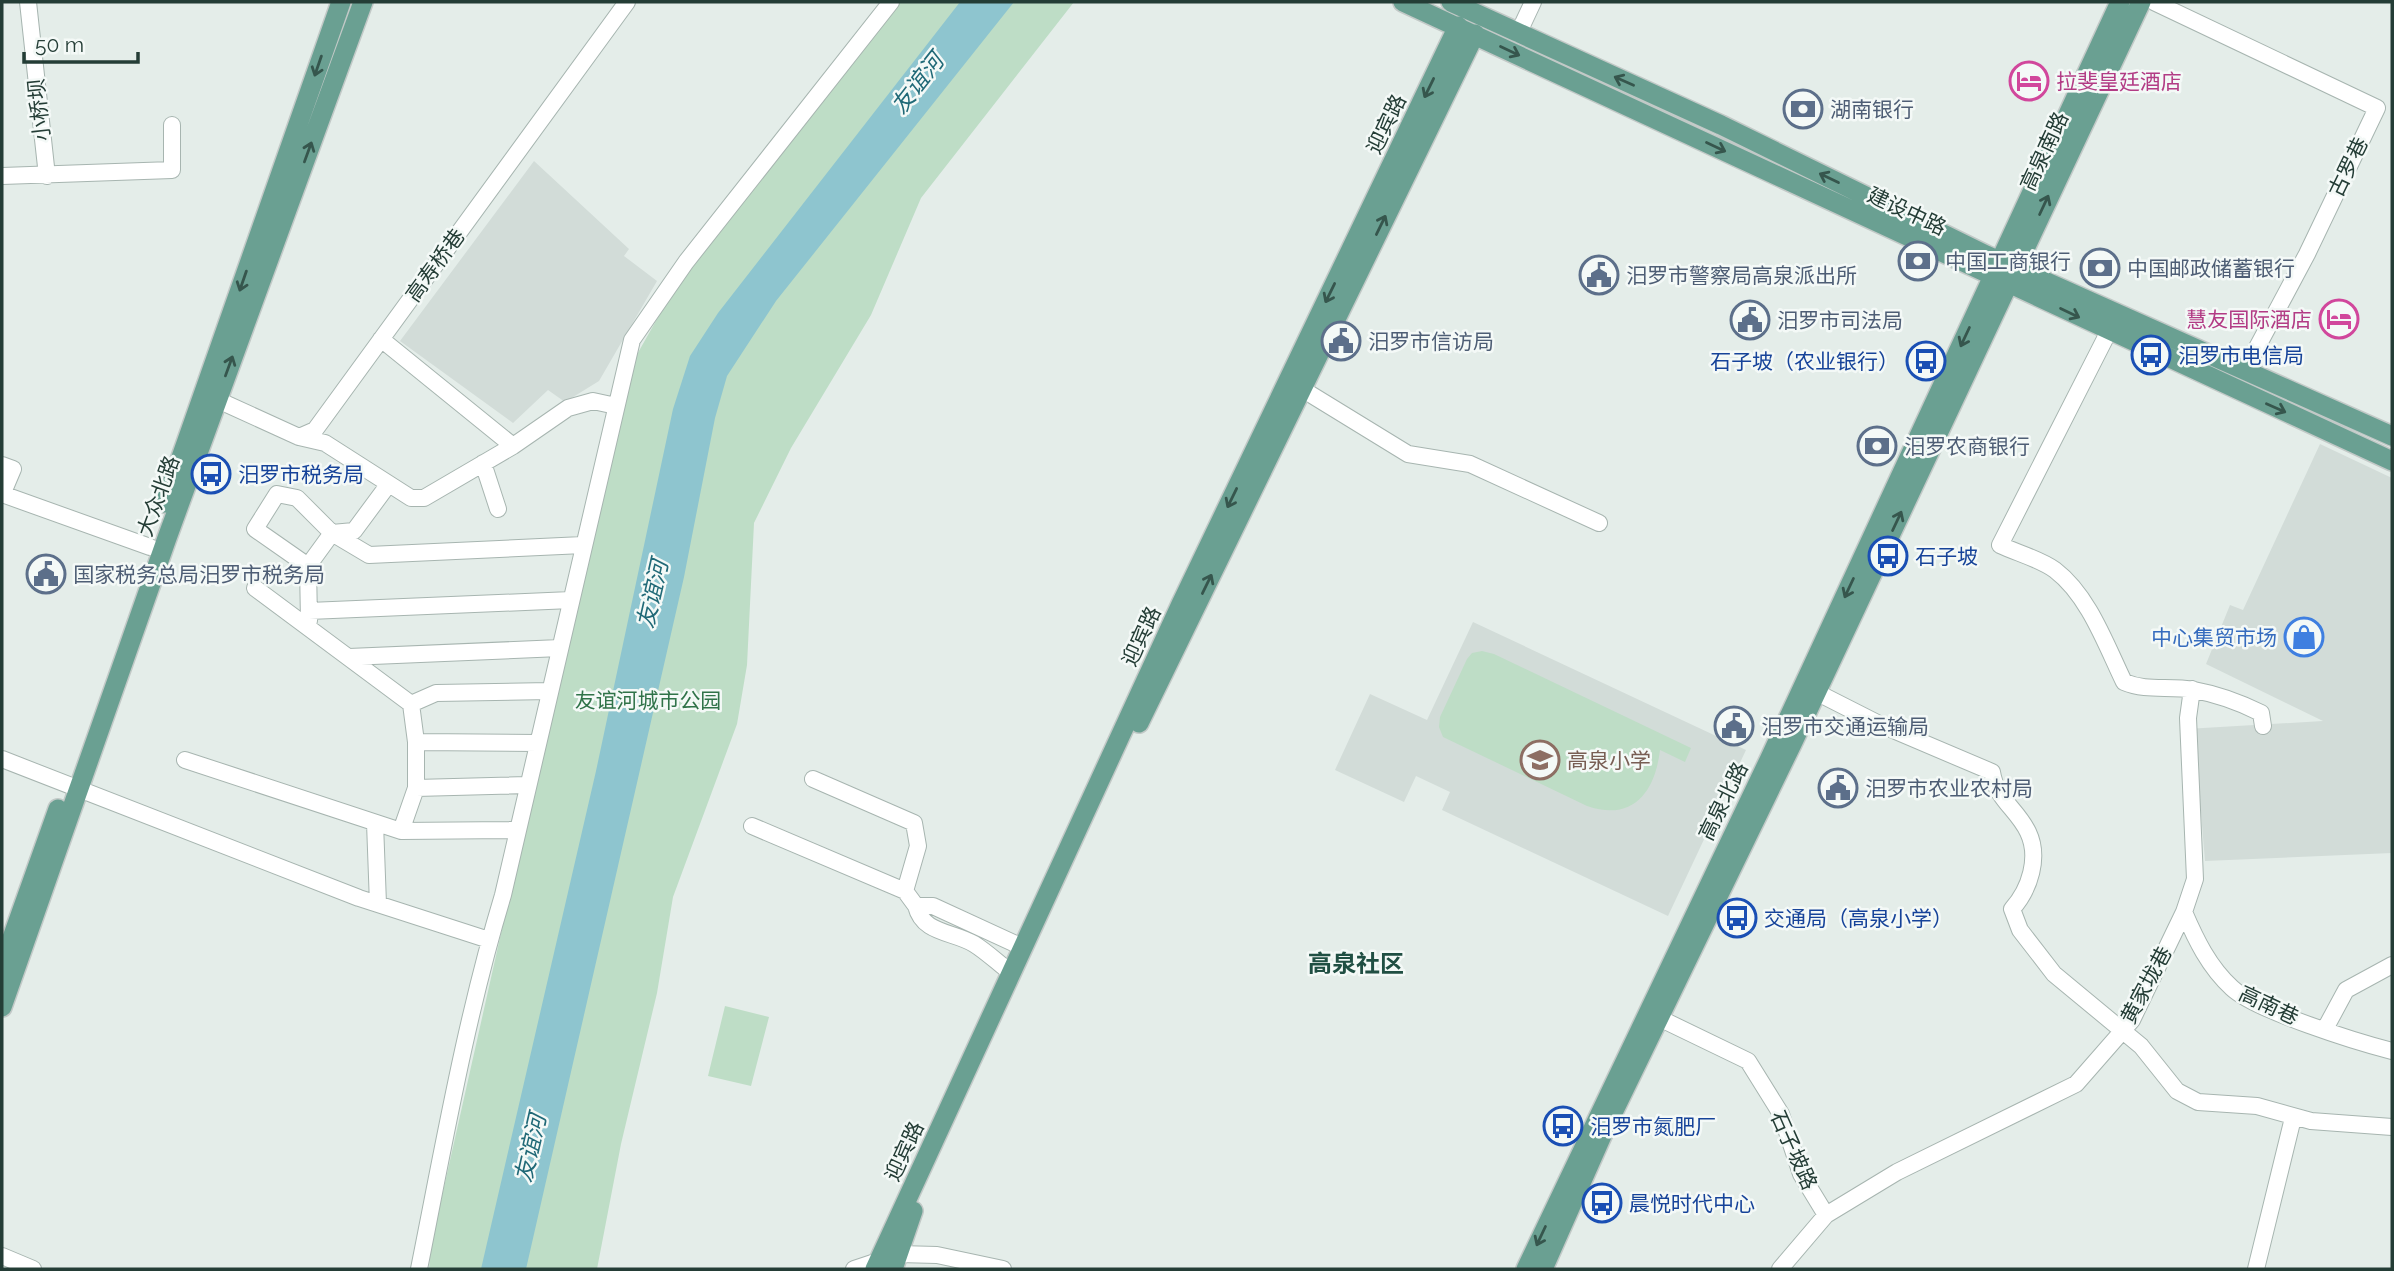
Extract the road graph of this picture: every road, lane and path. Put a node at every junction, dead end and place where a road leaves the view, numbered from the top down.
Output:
1 (28, 2) edge
2 (341, 2) edge
3 (363, 2) edge
4 (627, 2) edge
5 (891, 2) edge
6 (1403, 2) edge
7 (1451, 2) edge
8 (1533, 2) edge
9 (2120, 2) edge
10 (2141, 2) edge
11 (2154, 2) edge
12 (1466, 30) junction
13 (1518, 33) junction
14 (172, 125) dead end
15 (2, 176) edge
16 (47, 176) junction
17 (2005, 271) junction
18 (2109, 331) junction
19 (381, 340) junction
20 (2245, 370) junction
21 (1302, 389) junction
22 (210, 397) junction
23 (616, 405) junction
24 (2392, 436) edge
25 (299, 437) junction
26 (513, 446) junction
27 (2392, 461) edge
28 (483, 463) junction
29 (2, 465) edge
30 (388, 485) junction
31 (2, 494) edge
32 (498, 509) dead end
33 (1599, 523) dead end
34 (332, 533) junction
35 (583, 545) junction
36 (150, 547) junction
37 (308, 566) junction
38 (255, 588) dead end
39 (571, 600) junction
40 (309, 619) junction
41 (560, 648) junction
42 (349, 657) junction
43 (2192, 689) junction
44 (550, 691) junction
45 (1816, 692) junction
46 (411, 704) junction
47 (2263, 726) dead end
48 (416, 742) junction
49 (538, 743) junction
50 (2, 759) edge
51 (185, 760) dead end
52 (813, 779) dead end
53 (528, 785) junction
54 (73, 786) junction
55 (416, 788) junction
56 (375, 823) junction
57 (752, 826) dead end
58 (518, 830) junction
59 (401, 831) junction
60 (905, 891) junction
61 (378, 904) junction
62 (916, 906) junction
63 (2184, 912) junction
64 (489, 940) junction
65 (1022, 947) junction
66 (2392, 965) edge
67 (2, 966) edge
68 (1010, 972) junction
69 (2, 1007) edge
70 (1659, 1018) junction
71 (2325, 1029) junction
72 (2123, 1031) junction
73 (2392, 1051) edge
74 (2293, 1118) junction
75 (2392, 1127) edge
76 (1826, 1215) junction
77 (2, 1256) edge
78 (886, 1265) edge
79 (33, 1269) edge
80 (419, 1269) edge
81 (854, 1269) edge
82 (979, 1269) edge
83 (1003, 1269) edge
84 (1525, 1269) edge
85 (1543, 1269) edge
86 (1780, 1269) edge
87 (2256, 1269) edge

1 - 16 street, 小桥坝
2 -> 22 main road, 大众北路
22 -> 3 main road, 大众北路
4 - 19 street, 高寿桥巷
5 - 23 street
6 - 12 main road, 建设中路
7 - 13 main road, 建设中路
8 - 13 street
9 - 17 main road, 高泉南路
17 -> 10 main road, 高泉南路
11 - 20 street, 古罗巷
12 -> 17 main road, 建设中路
21 -> 12 main road, 迎宾路
12 -> 65 main road, 迎宾路
17 -> 13 main road, 建设中路
14 - 16 street
15 - 16 street
17 -> 18 main road, 建设中路
17 - 20 main road, 建设中路
45 -> 17 main road, 高泉北路
17 -> 84 main road, 高泉北路
18 -> 27 main road, 建设中路
18 - 43 street
19 - 25 street, 高寿桥巷
19 - 26 street
20 - 24 main road, 建设中路
21 - 33 street
78 -> 21 main road, 迎宾路
22 - 25 street
22 - 36 main road, 大众北路
22 - 54 main road, 大众北路
23 - 26 street
23 - 35 street
25 - 30 street
26 - 28 street
28 - 30 street
28 - 32 street
29 - 31 street
30 - 34 street
31 - 36 street
34 - 35 street
34 - 37 street
34 - 37 street
35 - 39 street
36 - 54 main road, 大众北路
37 - 40 street
38 - 40 street
39 - 40 street
39 - 41 street
40 - 42 street
41 - 42 street
41 - 44 street
42 - 46 street
43 - 47 street
43 - 63 street, 黄家垅巷
44 - 46 street
44 - 49 street
45 - 70 main road, 高泉北路
45 - 72 street
46 - 48 street
48 - 49 street
48 - 55 street
49 - 53 street
50 - 54 street
51 - 56 street
52 - 60 street
53 - 55 street
53 - 58 street
54 - 61 street
54 - 67 main road, 大众北路
54 - 69 main road, 大众北路
55 - 59 street
56 - 59 street
56 - 61 street
57 - 60 street
58 - 59 street
58 - 64 street
60 - 62 street
61 - 64 street
62 - 65 street
62 - 68 street
63 - 71 street, 高南巷
63 - 72 street, 黄家垅巷
64 - 80 street
65 - 68 main road, 迎宾路
66 - 71 street
68 - 78 main road, 迎宾路
70 - 76 street, 石子坡路
70 - 85 main road, 高泉北路
71 - 73 street, 高南巷
72 - 74 street
72 - 76 street, 黄家垅巷
74 - 75 street
74 - 87 street
76 - 86 street, 黄家垅巷
77 - 79 street
78 - 81 street
78 - 82 street
78 - 83 street

